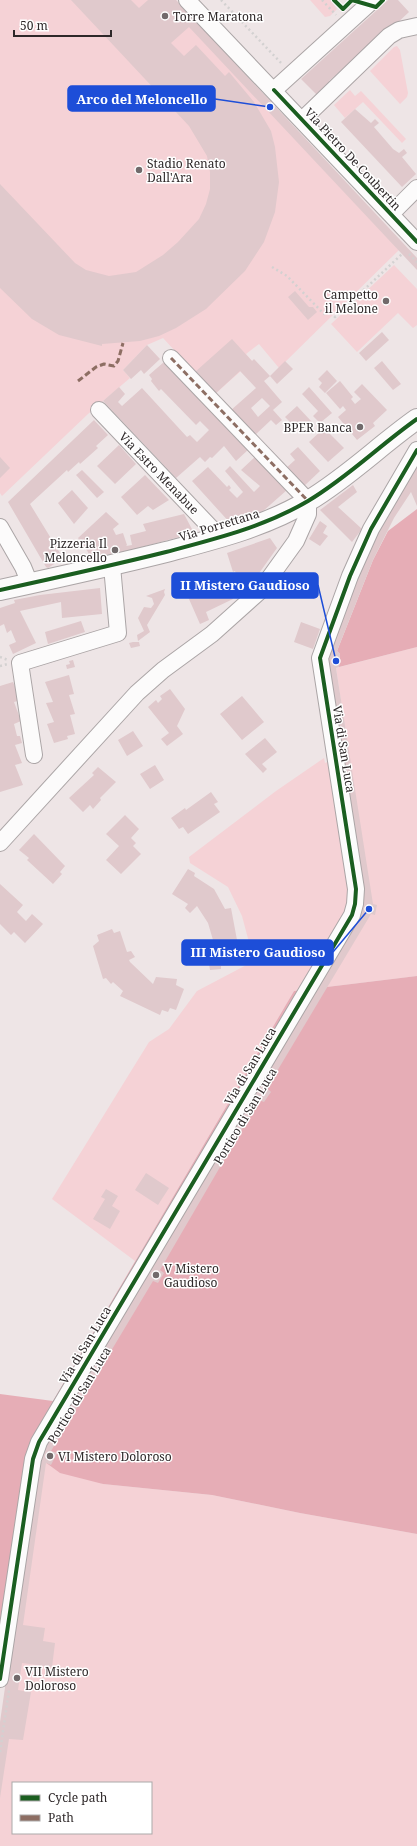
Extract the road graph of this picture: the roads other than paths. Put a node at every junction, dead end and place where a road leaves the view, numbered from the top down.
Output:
1 (187, 0) edge
2 (367, 2) edge
3 (417, 26) edge
4 (274, 90) junction
5 (302, 120) junction
6 (417, 188) edge
7 (391, 214) junction
8 (417, 242) edge
9 (171, 358) dead end
10 (99, 410) dead end
11 (417, 419) edge
12 (417, 450) edge
13 (308, 501) junction
14 (0, 527) edge
15 (214, 540) junction
16 (112, 566) junction
17 (30, 584) junction
18 (0, 590) edge
19 (34, 755) dead end
20 (0, 843) edge
21 (5, 1684) edge

1 - 4 street, Via Pietro De Coubertin
2 - 4 street
3 - 5 street
4 - 5 street, Via Pietro De Coubertin
5 - 7 street, Via Pietro De Coubertin
6 - 7 street
7 - 8 street, Via Pietro De Coubertin
9 - 13 street
10 - 15 street, Via Estro Menabue
11 - 13 main road, Via Porrettana
12 - 21 street, Via di San Luca
13 - 15 main road, Via Porrettana
13 - 20 street
14 - 17 street
15 - 16 main road, Via Porrettana
16 - 17 main road, Via Porrettana
16 - 19 street
17 - 18 main road, Via Porrettana

